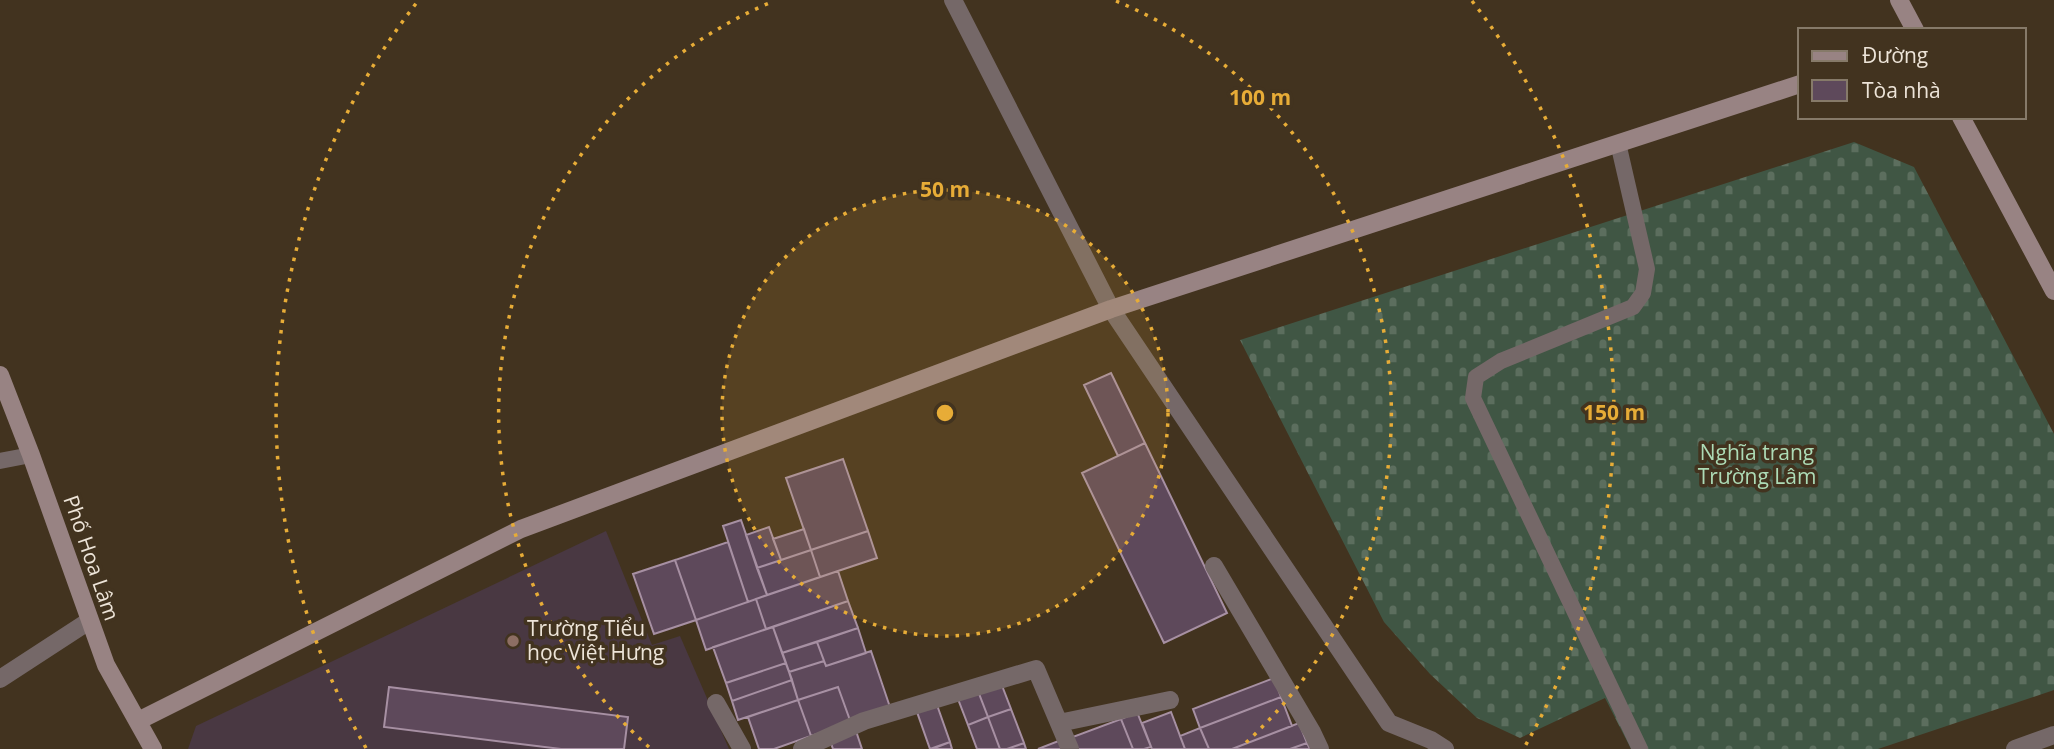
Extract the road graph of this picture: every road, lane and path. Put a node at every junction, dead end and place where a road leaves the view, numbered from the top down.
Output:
1 (953, 0) edge
2 (1899, 0) edge
3 (1914, 28) edge
4 (1798, 85) edge
5 (1962, 119) edge
6 (1618, 143) junction
7 (2054, 291) edge
8 (1111, 309) junction
9 (0, 375) edge
10 (31, 455) junction
11 (0, 461) edge
12 (1214, 566) dead end
13 (89, 621) junction
14 (0, 679) edge
15 (1170, 700) dead end
16 (716, 703) dead end
17 (138, 721) junction
18 (1059, 723) junction
19 (2045, 741) edge
20 (153, 749) edge
21 (742, 749) edge
22 (802, 749) edge
23 (1070, 749) edge
24 (1320, 749) edge
25 (1445, 749) edge
26 (1640, 749) edge
27 (2015, 749) edge

1 - 8 street
2 - 3 street
4 - 6 street
5 - 7 street
6 - 8 street
6 - 26 lane
8 - 17 street
8 - 25 street
9 - 10 street, Phố Hoa Lâm
10 - 11 lane
10 - 13 street, Phố Hoa Lâm
12 - 24 street
13 - 14 street
13 - 17 street, Phố Hoa Lâm
15 - 18 street
16 - 21 street
17 - 20 street, Phố Hoa Lâm
18 - 22 street
18 - 23 street
19 - 27 street

